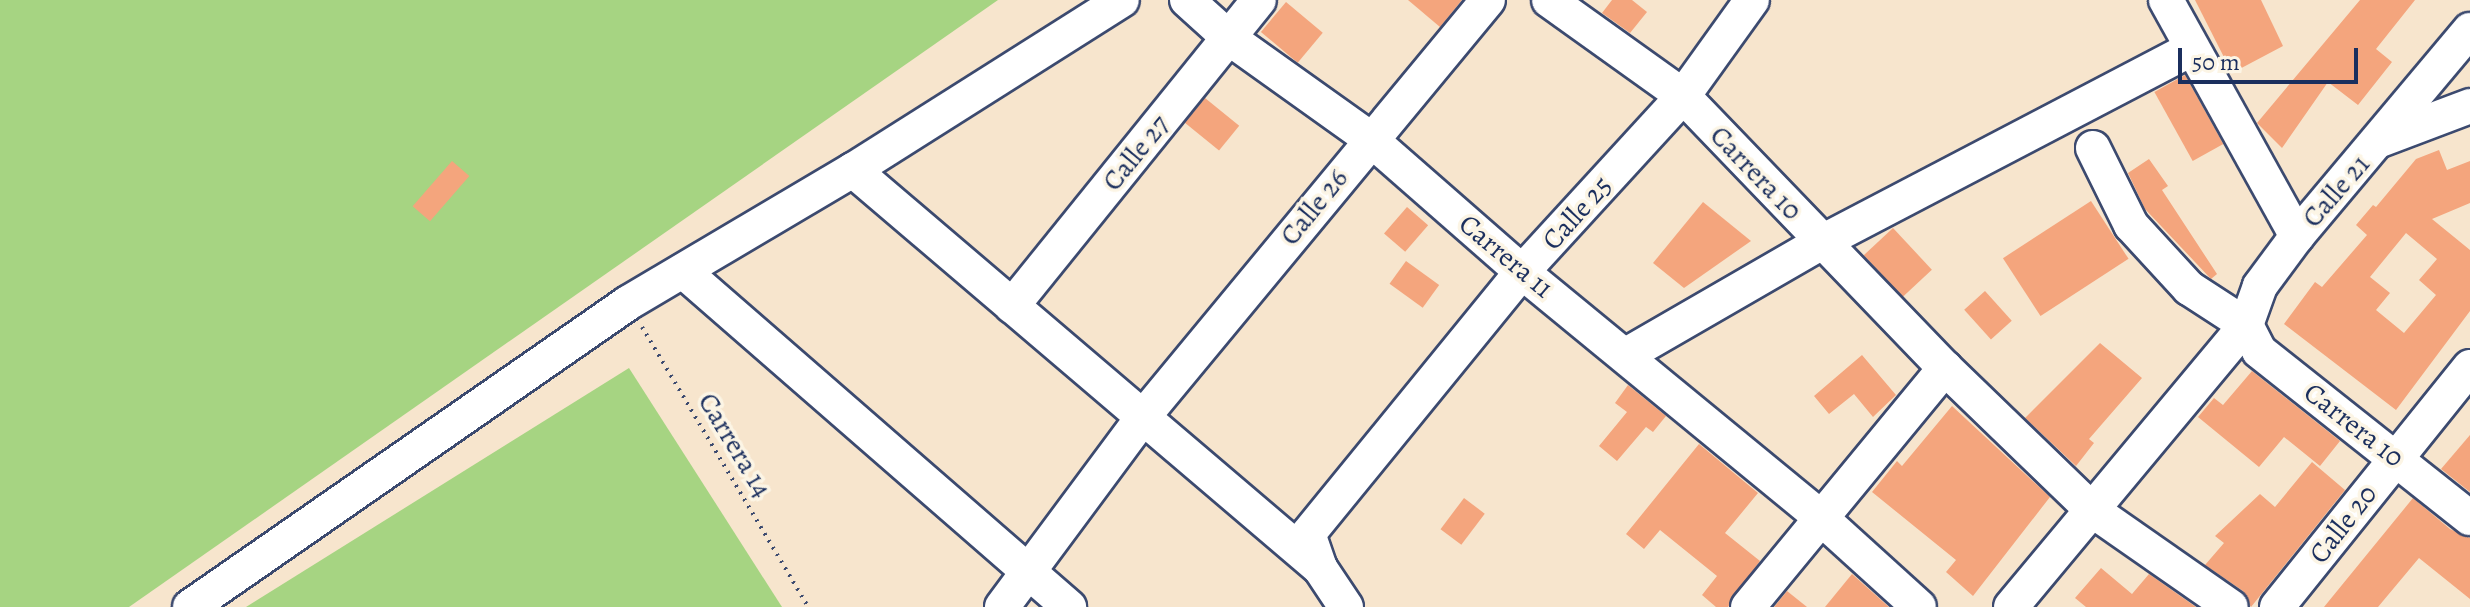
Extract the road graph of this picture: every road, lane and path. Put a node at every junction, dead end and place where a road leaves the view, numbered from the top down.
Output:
1 (1122, 0) edge
2 (1187, 0) edge
3 (1259, 0) edge
4 (1488, 0) edge
5 (1549, 0) edge
6 (1752, 0) edge
7 (2166, 0) edge
8 (2470, 30) edge
9 (1229, 38) junction
10 (2191, 49) junction
11 (1683, 96) junction
12 (2470, 106) edge
13 (1369, 138) junction
14 (2380, 140) junction
15 (2093, 148) dead end
16 (853, 170) junction
17 (2297, 236) junction
18 (1822, 242) junction
19 (683, 271) junction
20 (1522, 272) junction
21 (628, 303) junction
22 (1012, 306) junction
23 (2246, 325) junction
24 (1628, 354) junction
25 (2470, 367) edge
26 (1945, 368) junction
27 (1143, 417) junction
28 (2395, 458) junction
29 (2092, 510) junction
30 (1821, 518) junction
31 (2470, 518) edge
32 (1320, 568) junction
33 (1028, 575) junction
34 (190, 607) edge
35 (808, 607) edge
36 (1002, 607) edge
37 (1069, 607) edge
38 (1346, 607) edge
39 (1748, 607) edge
40 (1919, 607) edge
41 (2011, 607) edge
42 (2231, 607) edge
43 (2277, 607) edge

1 - 16 street
2 - 9 street, Carrera 11
3 - 9 street, Calle 27
4 - 13 street, Calle 26
5 - 11 street, Carrera 10
6 - 11 street, Calle 25
7 - 10 street
8 - 14 street
9 - 13 street, Carrera 11
9 - 22 street, Calle 27
10 - 17 street
10 - 18 street
11 - 18 street, Carrera 10
11 - 20 street, Calle 25
12 - 14 street, Calle 21
13 - 20 street, Carrera 11
13 - 27 street, Calle 26
14 - 17 street, Calle 21
15 - 23 street, Carrera 10
16 - 19 street
16 - 22 street
17 - 23 street, Calle 21
18 - 24 street
18 - 26 street, Carrera 10
19 - 21 street
19 - 33 street
20 - 24 street, Carrera 11
20 - 32 street, Calle 25
21 - 34 street
21 - 35 path, Carrera 14
22 - 27 street
23 - 28 street, Carrera 10
23 - 29 street
24 - 30 street, Carrera 11
25 - 28 street, Calle 20
26 - 29 street, Carrera 10
26 - 30 street
27 - 32 street
27 - 33 street, Calle 26
28 - 31 street, Carrera 10
28 - 43 street, Calle 20
29 - 41 street
29 - 42 street, Carrera 10
30 - 39 street
30 - 40 street, Carrera 11
32 - 38 street
33 - 36 street, Calle 26
33 - 37 street

